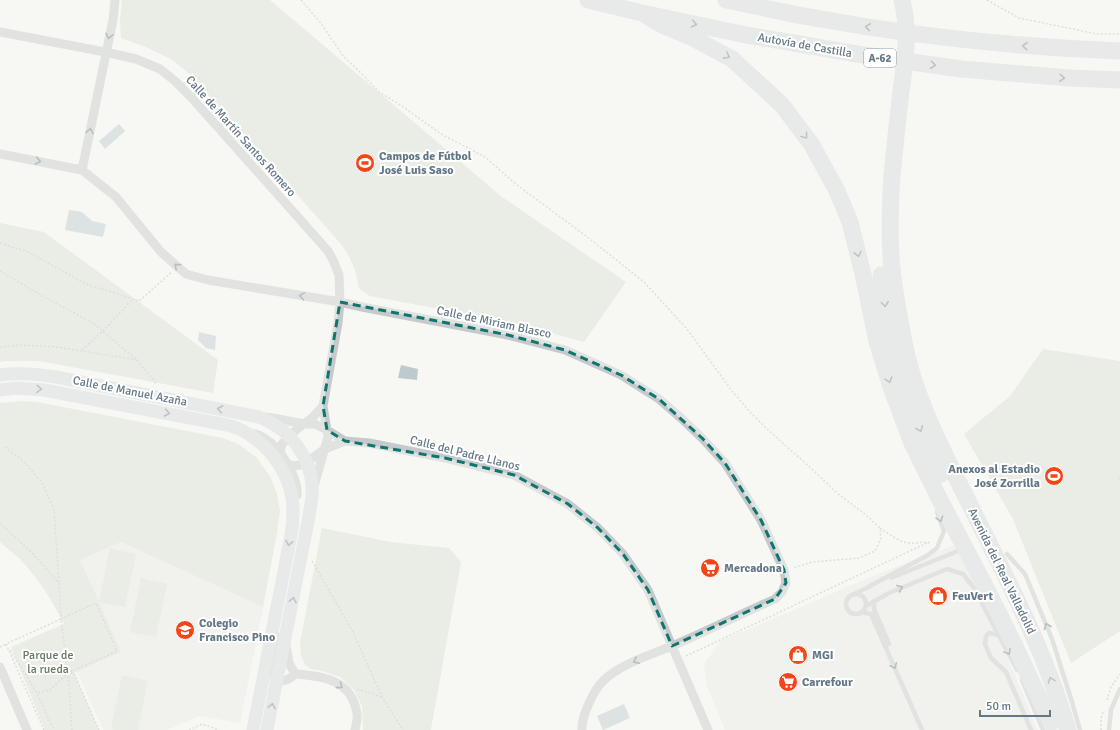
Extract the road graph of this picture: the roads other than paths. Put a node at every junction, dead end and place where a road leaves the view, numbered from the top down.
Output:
1 (115, 0) edge
2 (588, 0) edge
3 (726, 0) edge
4 (758, 0) edge
5 (899, 6) edge
6 (642, 13) junction
7 (822, 20) junction
8 (0, 32) edge
9 (1120, 51) edge
10 (106, 52) junction
11 (1120, 80) edge
12 (898, 84) junction
13 (0, 154) edge
14 (82, 170) junction
15 (340, 302) junction
16 (0, 375) edge
17 (0, 390) edge
18 (323, 406) junction
19 (258, 417) junction
20 (304, 424) junction
21 (327, 430) junction
22 (289, 436) junction
23 (345, 441) junction
24 (912, 443) junction
25 (325, 449) junction
26 (276, 453) junction
27 (307, 462) junction
28 (288, 464) junction
29 (312, 494) junction
30 (934, 501) dead end
31 (936, 509) dead end
32 (294, 514) junction
33 (958, 551) dead end
34 (1007, 554) dead end
35 (868, 588) junction
36 (852, 595) junction
37 (874, 601) junction
38 (866, 606) junction
39 (861, 612) junction
40 (274, 624) junction
41 (999, 635) junction
42 (887, 645) junction
43 (672, 646) junction
44 (281, 666) junction
45 (0, 667) edge
46 (295, 674) junction
47 (277, 682) junction
48 (262, 686) junction
49 (1120, 690) edge
50 (1049, 728) edge
51 (27, 730) edge
52 (253, 730) edge
53 (267, 730) edge
54 (355, 730) edge
55 (582, 730) edge
56 (708, 730) edge
57 (922, 730) edge
58 (1031, 730) edge
59 (1068, 730) edge
60 (1080, 730) edge
61 (1109, 730) edge

1 -> 10 street
2 - 6 highway, Autovía de Castilla / A-62
3 - 7 highway
4 - 7 highway
5 - 12 highway
6 -> 11 highway, Autovía de Castilla / A-62
6 -> 24 highway
9 -> 7 highway
8 - 10 street, Calle de Martín Santos Romero
14 -> 10 street
10 - 15 street, Calle de Martín Santos Romero
12 -> 50 highway, Avenida del Real Valladolid
59 -> 12 highway, Avenida del Real Valladolid
13 -> 14 street, Calle de Miriam Blasco
15 -> 14 street, Calle de Miriam Blasco
15 - 18 street, Calle de Martín Santos Romero
15 - 43 street, Calle de Miriam Blasco
19 -> 16 street, Calle de Manuel Azaña
17 -> 26 street, Calle de Manuel Azaña
18 - 20 street
18 - 21 street
19 - 20 street, Calle de Manuel Azaña
19 - 22 street, Calle de Manuel Azaña
20 - 21 street, Calle de Manuel Azaña
20 - 22 street
21 - 23 street, Calle del Padre Llanos
21 - 25 street
22 - 26 street
22 - 27 street, Calle de Manuel Azaña
23 - 25 street, Calle del Padre Llanos
23 - 43 street, Calle del Padre Llanos
24 - 30 lane
24 - 50 highway
25 - 27 street, Calle del Padre Llanos
25 - 29 street
26 - 28 street
26 - 32 street, Calle de Manuel Azaña
27 - 28 street
27 - 29 street, Calle de Manuel Azaña
28 - 32 street
44 -> 29 street, Calle de Manuel Azaña
31 -> 35 lane
32 -> 40 street, Calle de Manuel Azaña
33 - 35 lane
60 -> 34 lane
35 - 36 lane
36 - 38 lane
36 - 39 lane
37 - 38 lane
37 -> 41 lane
37 - 42 lane
38 - 39 lane
39 - 42 lane
40 - 44 street
40 - 48 street, Calle de Manuel Azaña
41 -> 50 lane
41 - 58 lane
42 -> 57 lane
43 -> 55 street, Calle de Miriam Blasco
43 - 56 street, Calle del Padre Llanos
44 - 46 street
44 - 47 street, Calle de Manuel Azaña
44 - 48 street
45 - 51 street
46 - 47 street
46 -> 54 street
53 -> 47 street, Calle de Manuel Azaña
48 - 52 street, Calle de Manuel Azaña
49 - 61 lane

